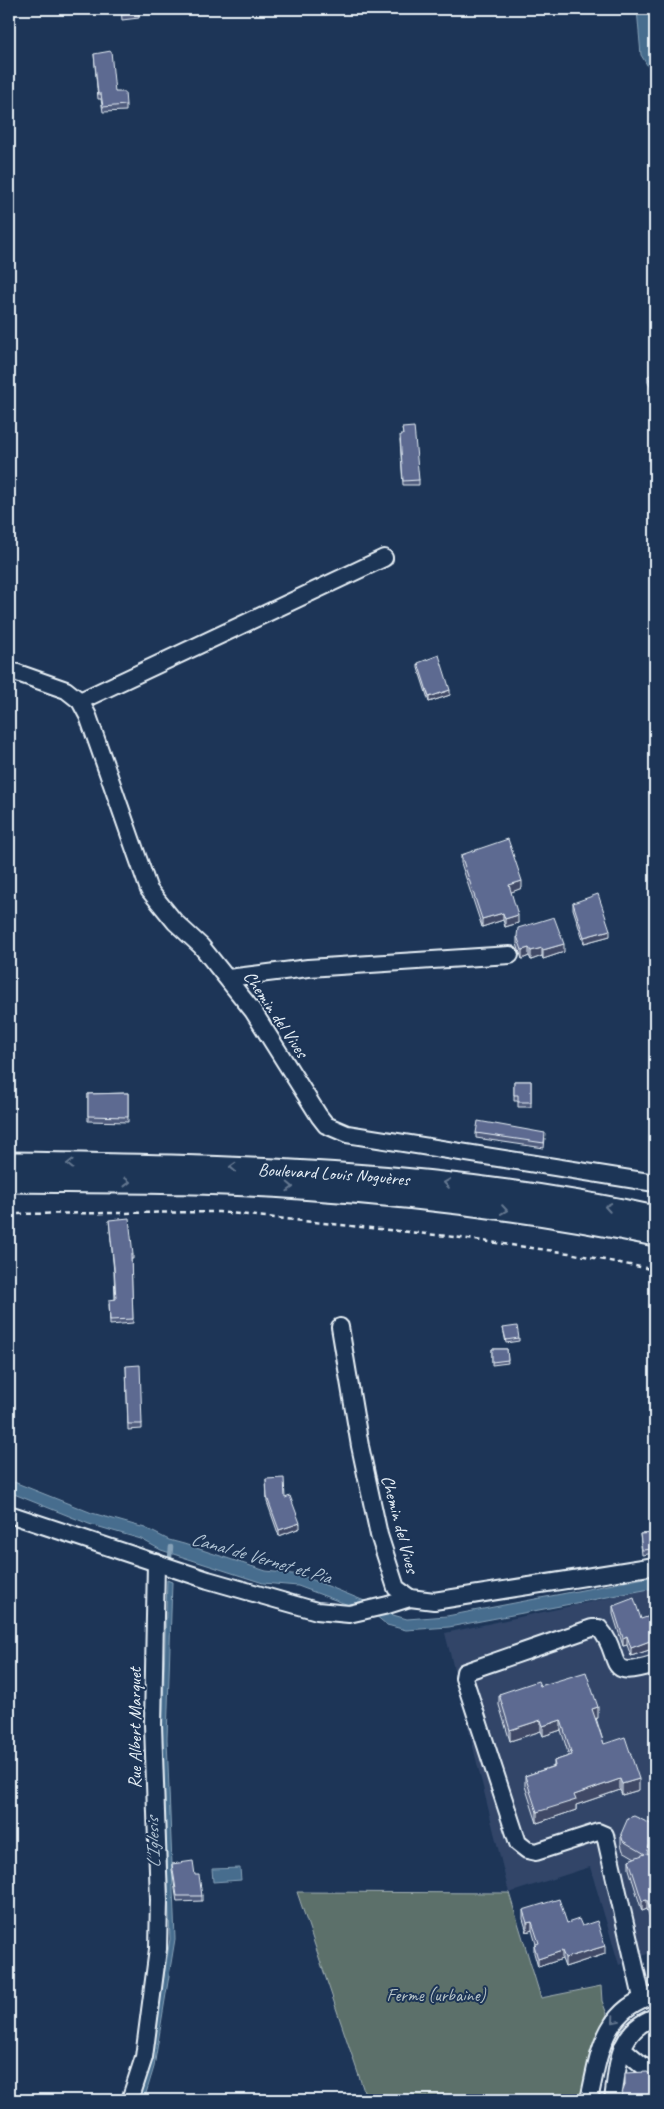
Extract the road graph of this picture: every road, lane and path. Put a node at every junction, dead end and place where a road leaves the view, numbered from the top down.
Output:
1 (102, 9) edge
2 (102, 13) dead end
3 (384, 558) dead end
4 (9, 670) edge
5 (80, 701) junction
6 (510, 955) dead end
7 (228, 978) junction
8 (9, 1163) edge
9 (9, 1181) edge
10 (655, 1183) edge
11 (9, 1214) edge
12 (655, 1217) edge
13 (655, 1235) edge
14 (655, 1270) edge
15 (340, 1327) dead end
16 (9, 1514) edge
17 (156, 1562) junction
18 (655, 1566) edge
19 (410, 1598) junction
20 (655, 1664) edge
21 (649, 1997) edge
22 (655, 2017) edge
23 (622, 2048) junction
24 (655, 2076) edge
25 (130, 2100) edge
26 (589, 2100) edge
27 (613, 2100) edge

1 - 2 path
3 - 5 street
4 - 5 street
5 - 7 street, Chemin del Vives
6 - 7 street
7 - 10 street, Chemin del Vives
12 -> 8 main road, Boulevard Louis Noguères
9 -> 13 main road, Boulevard Louis Noguères
11 - 14 path
15 - 19 street, Chemin del Vives
16 - 17 street
17 - 19 street
17 - 25 street, Rue Albert Marquet
18 - 19 street, Chemin del Vives
20 - 21 street
21 -> 26 street
22 - 23 street
23 - 24 street
23 - 27 street

